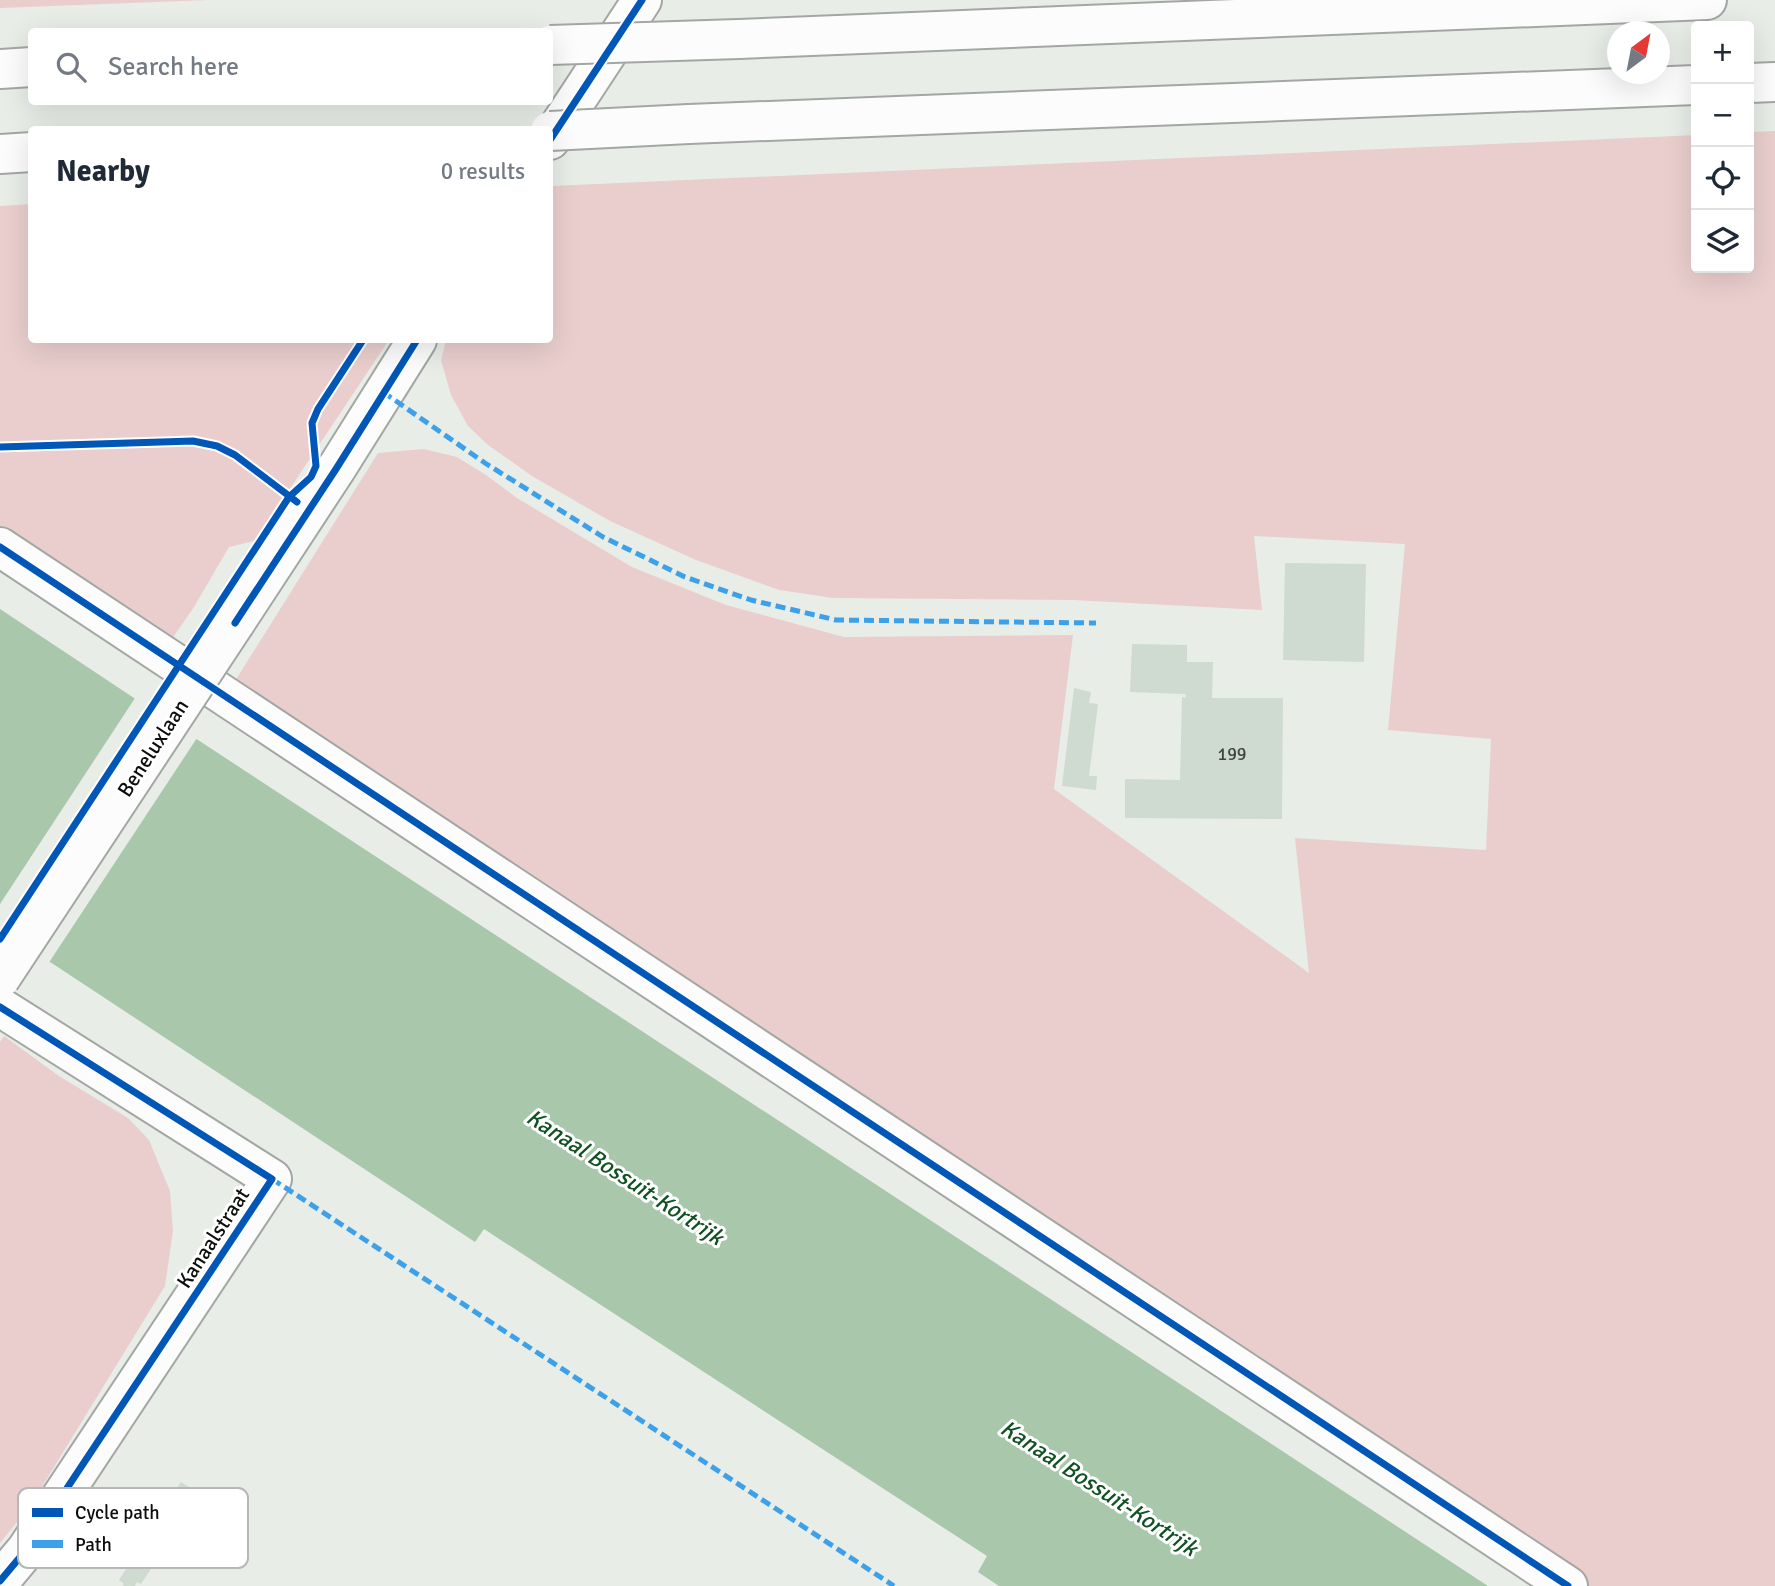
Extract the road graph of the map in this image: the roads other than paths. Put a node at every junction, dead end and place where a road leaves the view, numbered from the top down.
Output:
1 (642, 0) edge
2 (1707, 0) edge
3 (553, 45) edge
4 (28, 68) edge
5 (0, 69) edge
6 (1775, 82) edge
7 (1754, 83) edge
8 (1691, 85) edge
9 (553, 131) edge
10 (553, 135) edge
11 (28, 152) edge
12 (0, 154) edge
13 (415, 343) edge
14 (0, 547) edge
15 (0, 979) edge
16 (0, 1007) edge
17 (67, 1488) edge
18 (18, 1560) edge
19 (0, 1581) edge
20 (1568, 1586) edge

1 - 10 main road
2 - 3 main road, bridge
4 - 5 main road
6 - 7 main road
8 - 9 main road, bridge
11 - 12 main road
13 - 15 main road, Beneluxlaan, bridge
14 - 20 main road
16 - 17 main road, Kanaalstraat
18 - 19 main road, Kanaalstraat

